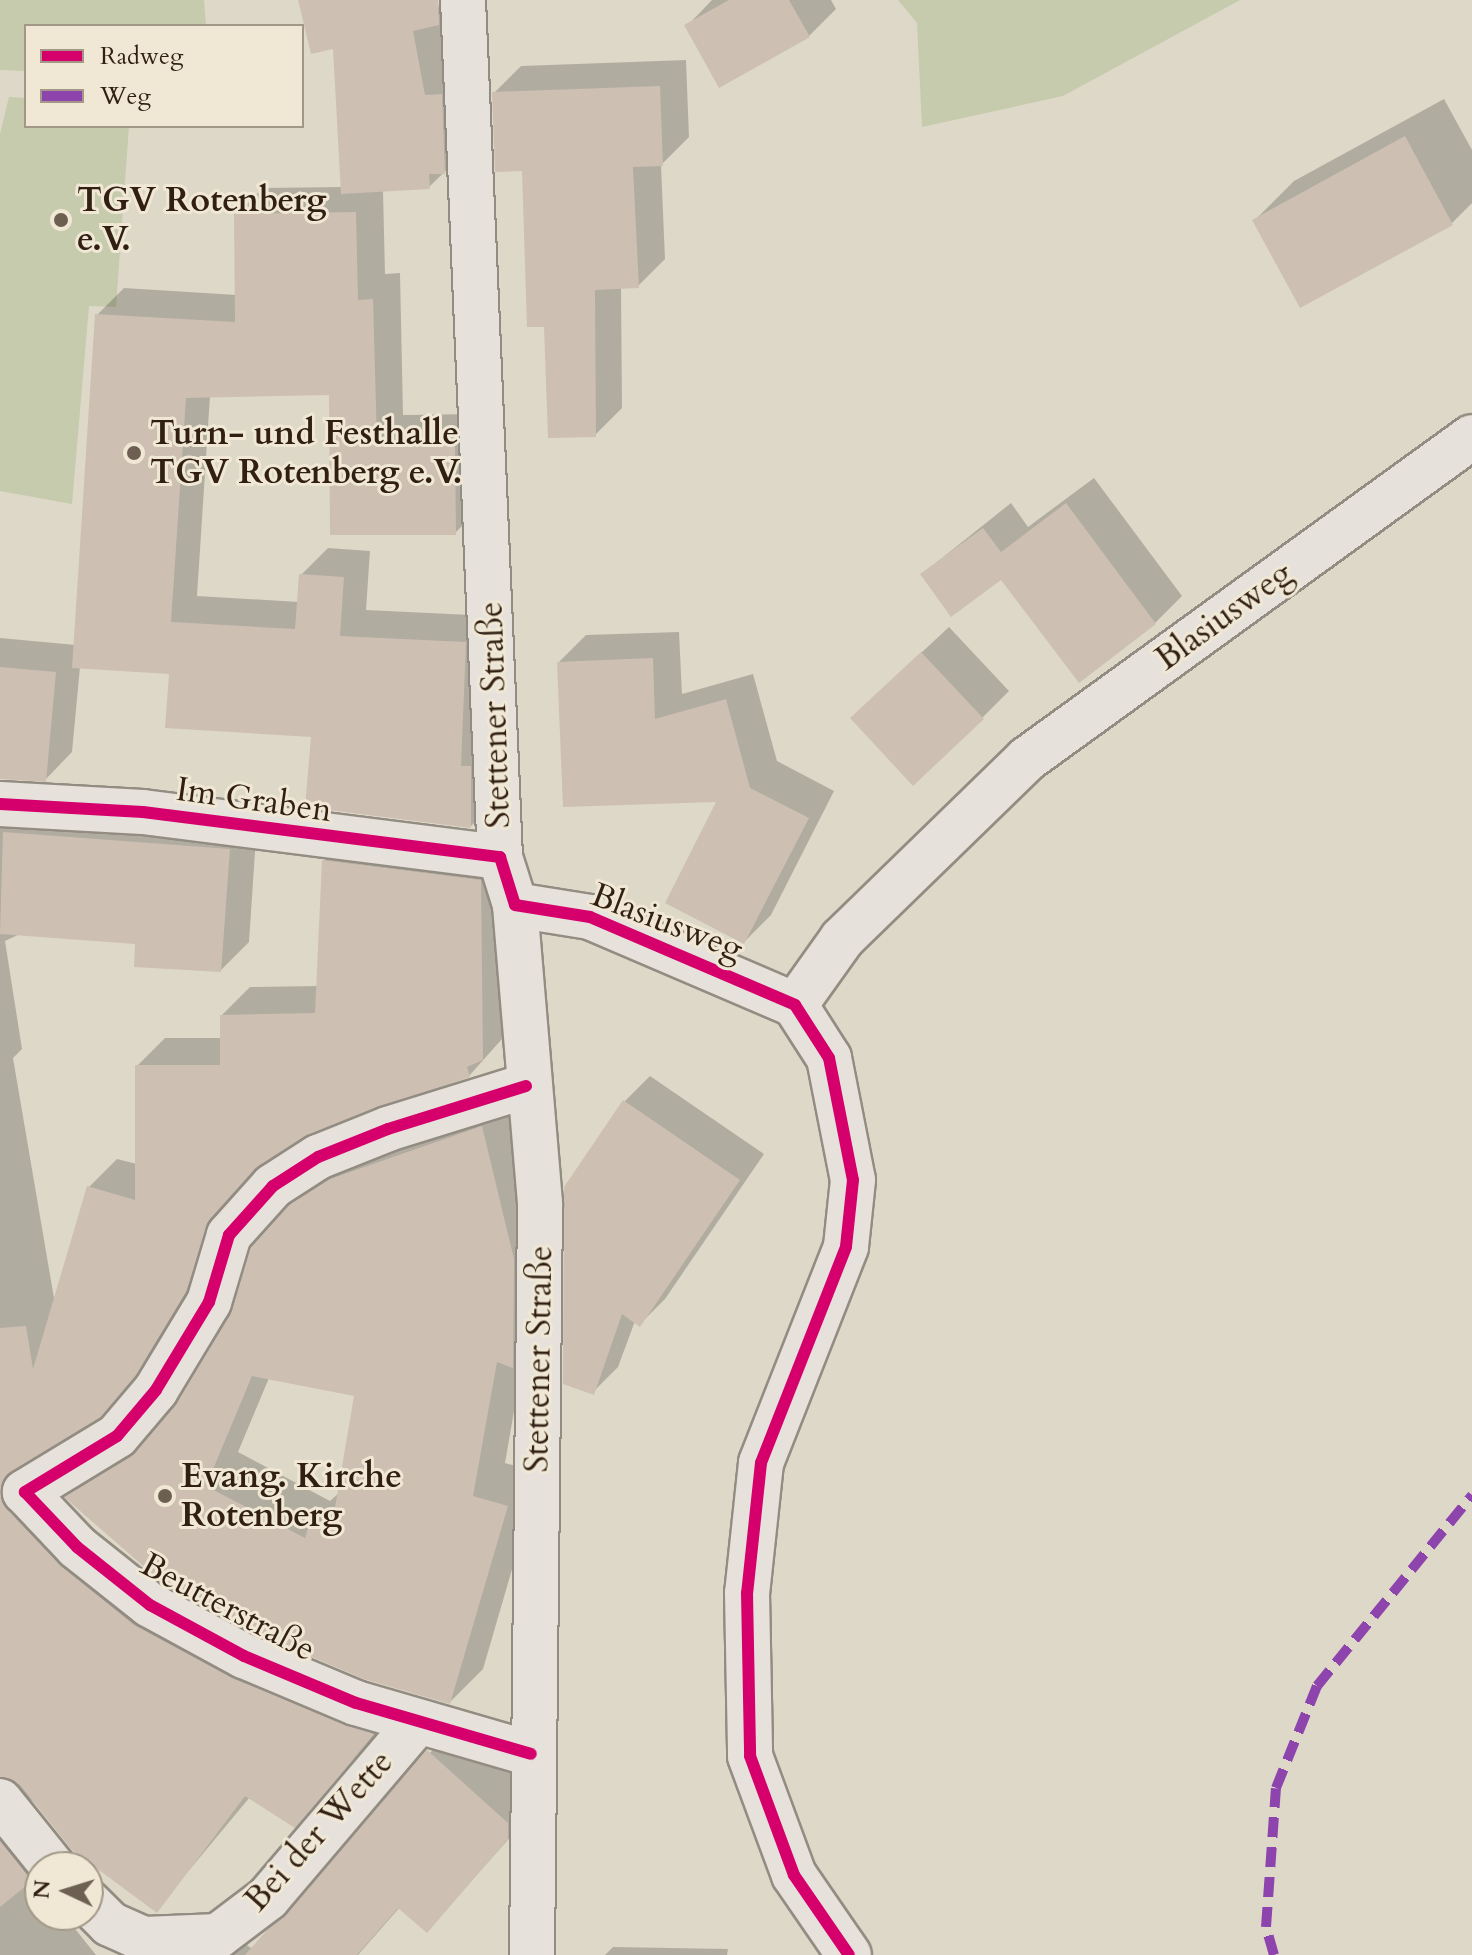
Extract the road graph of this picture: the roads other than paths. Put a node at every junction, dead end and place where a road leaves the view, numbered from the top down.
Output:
1 (448, 0) edge
2 (463, 0) edge
3 (465, 44) junction
4 (1472, 437) edge
5 (0, 804) edge
6 (500, 857) junction
7 (515, 905) junction
8 (795, 1005) junction
9 (526, 1086) junction
10 (12, 1482) edge
11 (417, 1723) junction
12 (531, 1754) junction
13 (0, 1801) edge
14 (40, 1851) edge
15 (104, 1918) edge
16 (532, 1955) edge
17 (849, 1955) edge

1 - 3 street
2 - 3 street, Stettener Straße
3 - 6 street, Stettener Straße
4 - 8 street, Blasiusweg
5 - 6 street, Im Graben
6 - 7 street, Stettener Straße
7 - 8 street, Blasiusweg
7 - 9 street, Stettener Straße
8 - 17 street
9 - 10 street, Beutterstraße
9 - 12 street, Stettener Straße
10 - 11 street, Beutterstraße
11 - 12 street, Beutterstraße
11 - 15 street, Bei der Wette
12 - 16 street, Stettener Straße
13 - 14 street

